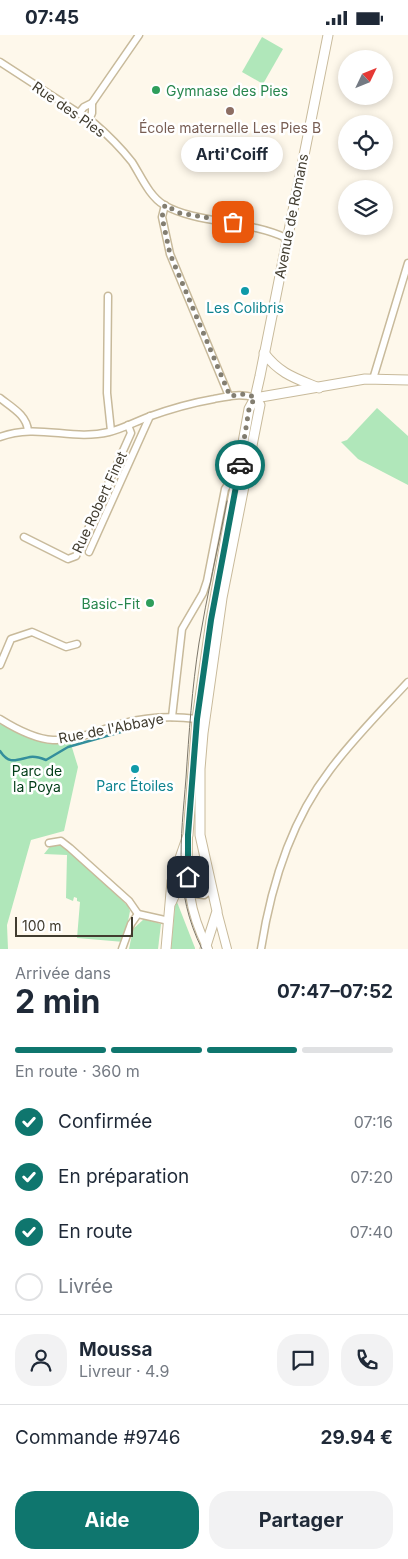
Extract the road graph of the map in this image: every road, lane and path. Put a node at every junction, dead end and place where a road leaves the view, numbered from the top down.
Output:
1 (139, 35) edge
2 (328, 35) edge
3 (0, 62) edge
4 (92, 103) junction
5 (79, 113) junction
6 (89, 120) junction
7 (165, 205) junction
8 (286, 238) junction
9 (408, 263) edge
10 (108, 295) dead end
11 (264, 353) junction
12 (373, 379) junction
13 (408, 380) edge
14 (319, 388) junction
15 (230, 396) junction
16 (255, 397) junction
17 (0, 398) edge
18 (150, 417) junction
19 (128, 425) junction
20 (28, 431) junction
21 (111, 431) junction
22 (0, 437) edge
23 (238, 478) junction
24 (24, 537) dead end
25 (89, 553) dead end
26 (77, 644) dead end
27 (0, 665) edge
28 (408, 682) edge
29 (172, 717) junction
30 (0, 719) edge
31 (197, 719) junction
32 (203, 733) junction
33 (188, 835) junction
34 (49, 843) dead end
35 (187, 867) junction
36 (208, 874) junction
37 (188, 887) junction
38 (211, 890) junction
39 (171, 904) junction
40 (217, 911) junction
41 (138, 914) junction
42 (169, 921) junction
43 (206, 947) edge
44 (122, 949) edge
45 (166, 949) edge
46 (226, 949) edge
47 (262, 949) edge

1 - 4 street
2 - 8 main road, Avenue de Romans
3 - 5 street, Rue des Pies
4 - 5 street
4 - 6 street
5 - 6 street, Rue des Pies
6 - 7 street, Rue des Pies
7 - 8 street, Rue des Pies
7 - 15 street
8 - 11 main road, Avenue de Romans
9 - 12 street
10 - 21 street
11 - 14 main road
11 - 16 main road, Avenue de Romans
12 - 13 main road
12 - 14 main road
14 - 16 main road
15 - 16 street, Rue Robert Finet
15 - 18 street, Rue Robert Finet
16 - 23 main road
16 - 32 main road
17 - 20 street
18 - 19 street, Rue Robert Finet
18 - 25 street, Rue Robert Finet
19 - 21 street, Rue Robert Finet
19 - 24 street, Rue Robert Finet
20 - 21 street, Rue Robert Finet
20 - 22 street, Rue Robert Finet
23 - 29 street
23 - 31 main road
26 - 27 street
28 - 47 street
29 - 30 street, Rue de l'Abbaye
29 - 31 street, Rue de l'Abbaye
31 - 32 street
31 - 33 main road
32 - 36 main road
33 - 35 street
33 - 39 main road
34 - 41 street
35 - 36 street
35 - 37 street
35 - 39 street
36 - 38 main road
37 - 38 street
37 - 43 street
38 - 40 main road
39 - 42 main road
40 - 43 main road
40 - 46 street
41 - 42 street
41 - 44 street
42 - 45 main road

